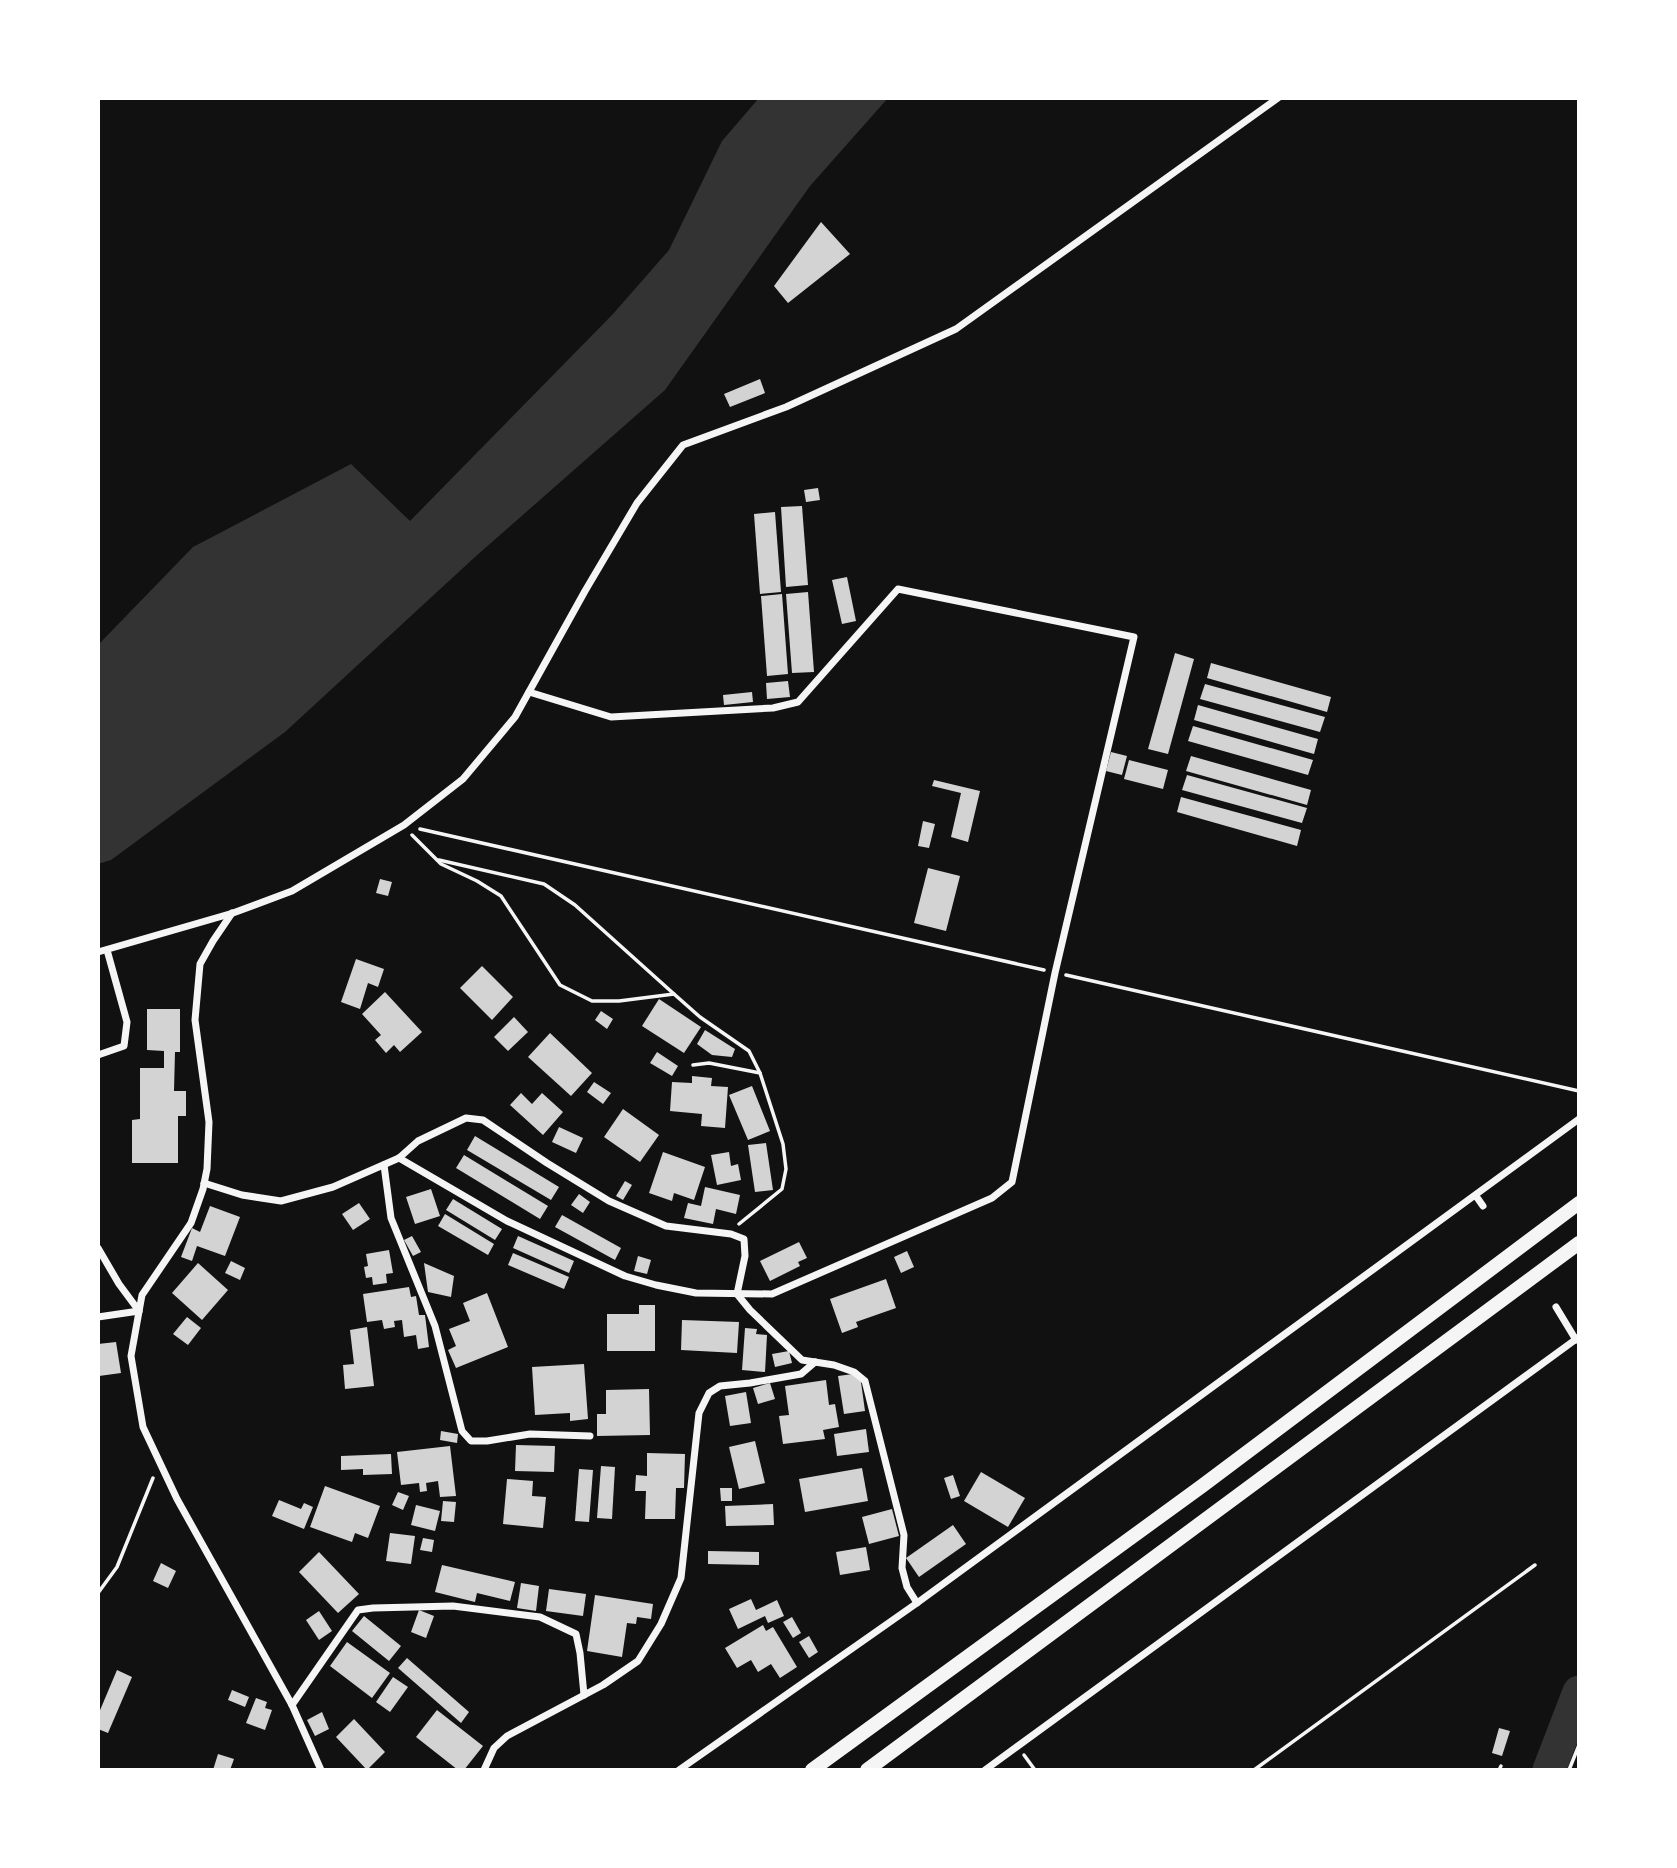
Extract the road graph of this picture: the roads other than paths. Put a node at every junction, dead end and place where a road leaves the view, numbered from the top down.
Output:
1 (1278, 98) edge
2 (529, 692) junction
3 (233, 913) junction
4 (107, 950) junction
5 (98, 952) edge
6 (98, 1055) edge
7 (1579, 1119) edge
8 (399, 1158) junction
9 (384, 1165) junction
10 (204, 1183) junction
11 (1476, 1196) junction
12 (1579, 1203) edge
13 (1483, 1206) dead end
14 (1579, 1242) edge
15 (98, 1248) edge
16 (737, 1294) junction
17 (1556, 1307) dead end
18 (139, 1311) junction
19 (98, 1317) edge
20 (1578, 1339) edge
21 (815, 1362) junction
22 (590, 1436) dead end
23 (917, 1603) junction
24 (584, 1695) junction
25 (292, 1705) junction
26 (321, 1770) edge
27 (484, 1770) edge
28 (679, 1770) edge
29 (812, 1770) edge
30 (867, 1770) edge
31 (985, 1770) edge

1 - 2 street
2 - 3 street
2 - 16 street
3 - 4 street
3 - 10 street
4 - 5 street
4 - 6 street
7 - 11 street
8 - 9 street
8 - 16 street
8 - 16 street
9 - 10 street
9 - 22 street
10 - 18 street
11 - 13 street
11 - 23 street
12 - 29 highway
14 - 30 highway
15 - 18 street
16 - 21 street
17 - 20 street
18 - 19 street
18 - 25 street
20 - 31 street
21 - 23 street
21 - 24 street
23 - 28 street
24 - 25 street
24 - 27 street
25 - 26 street

